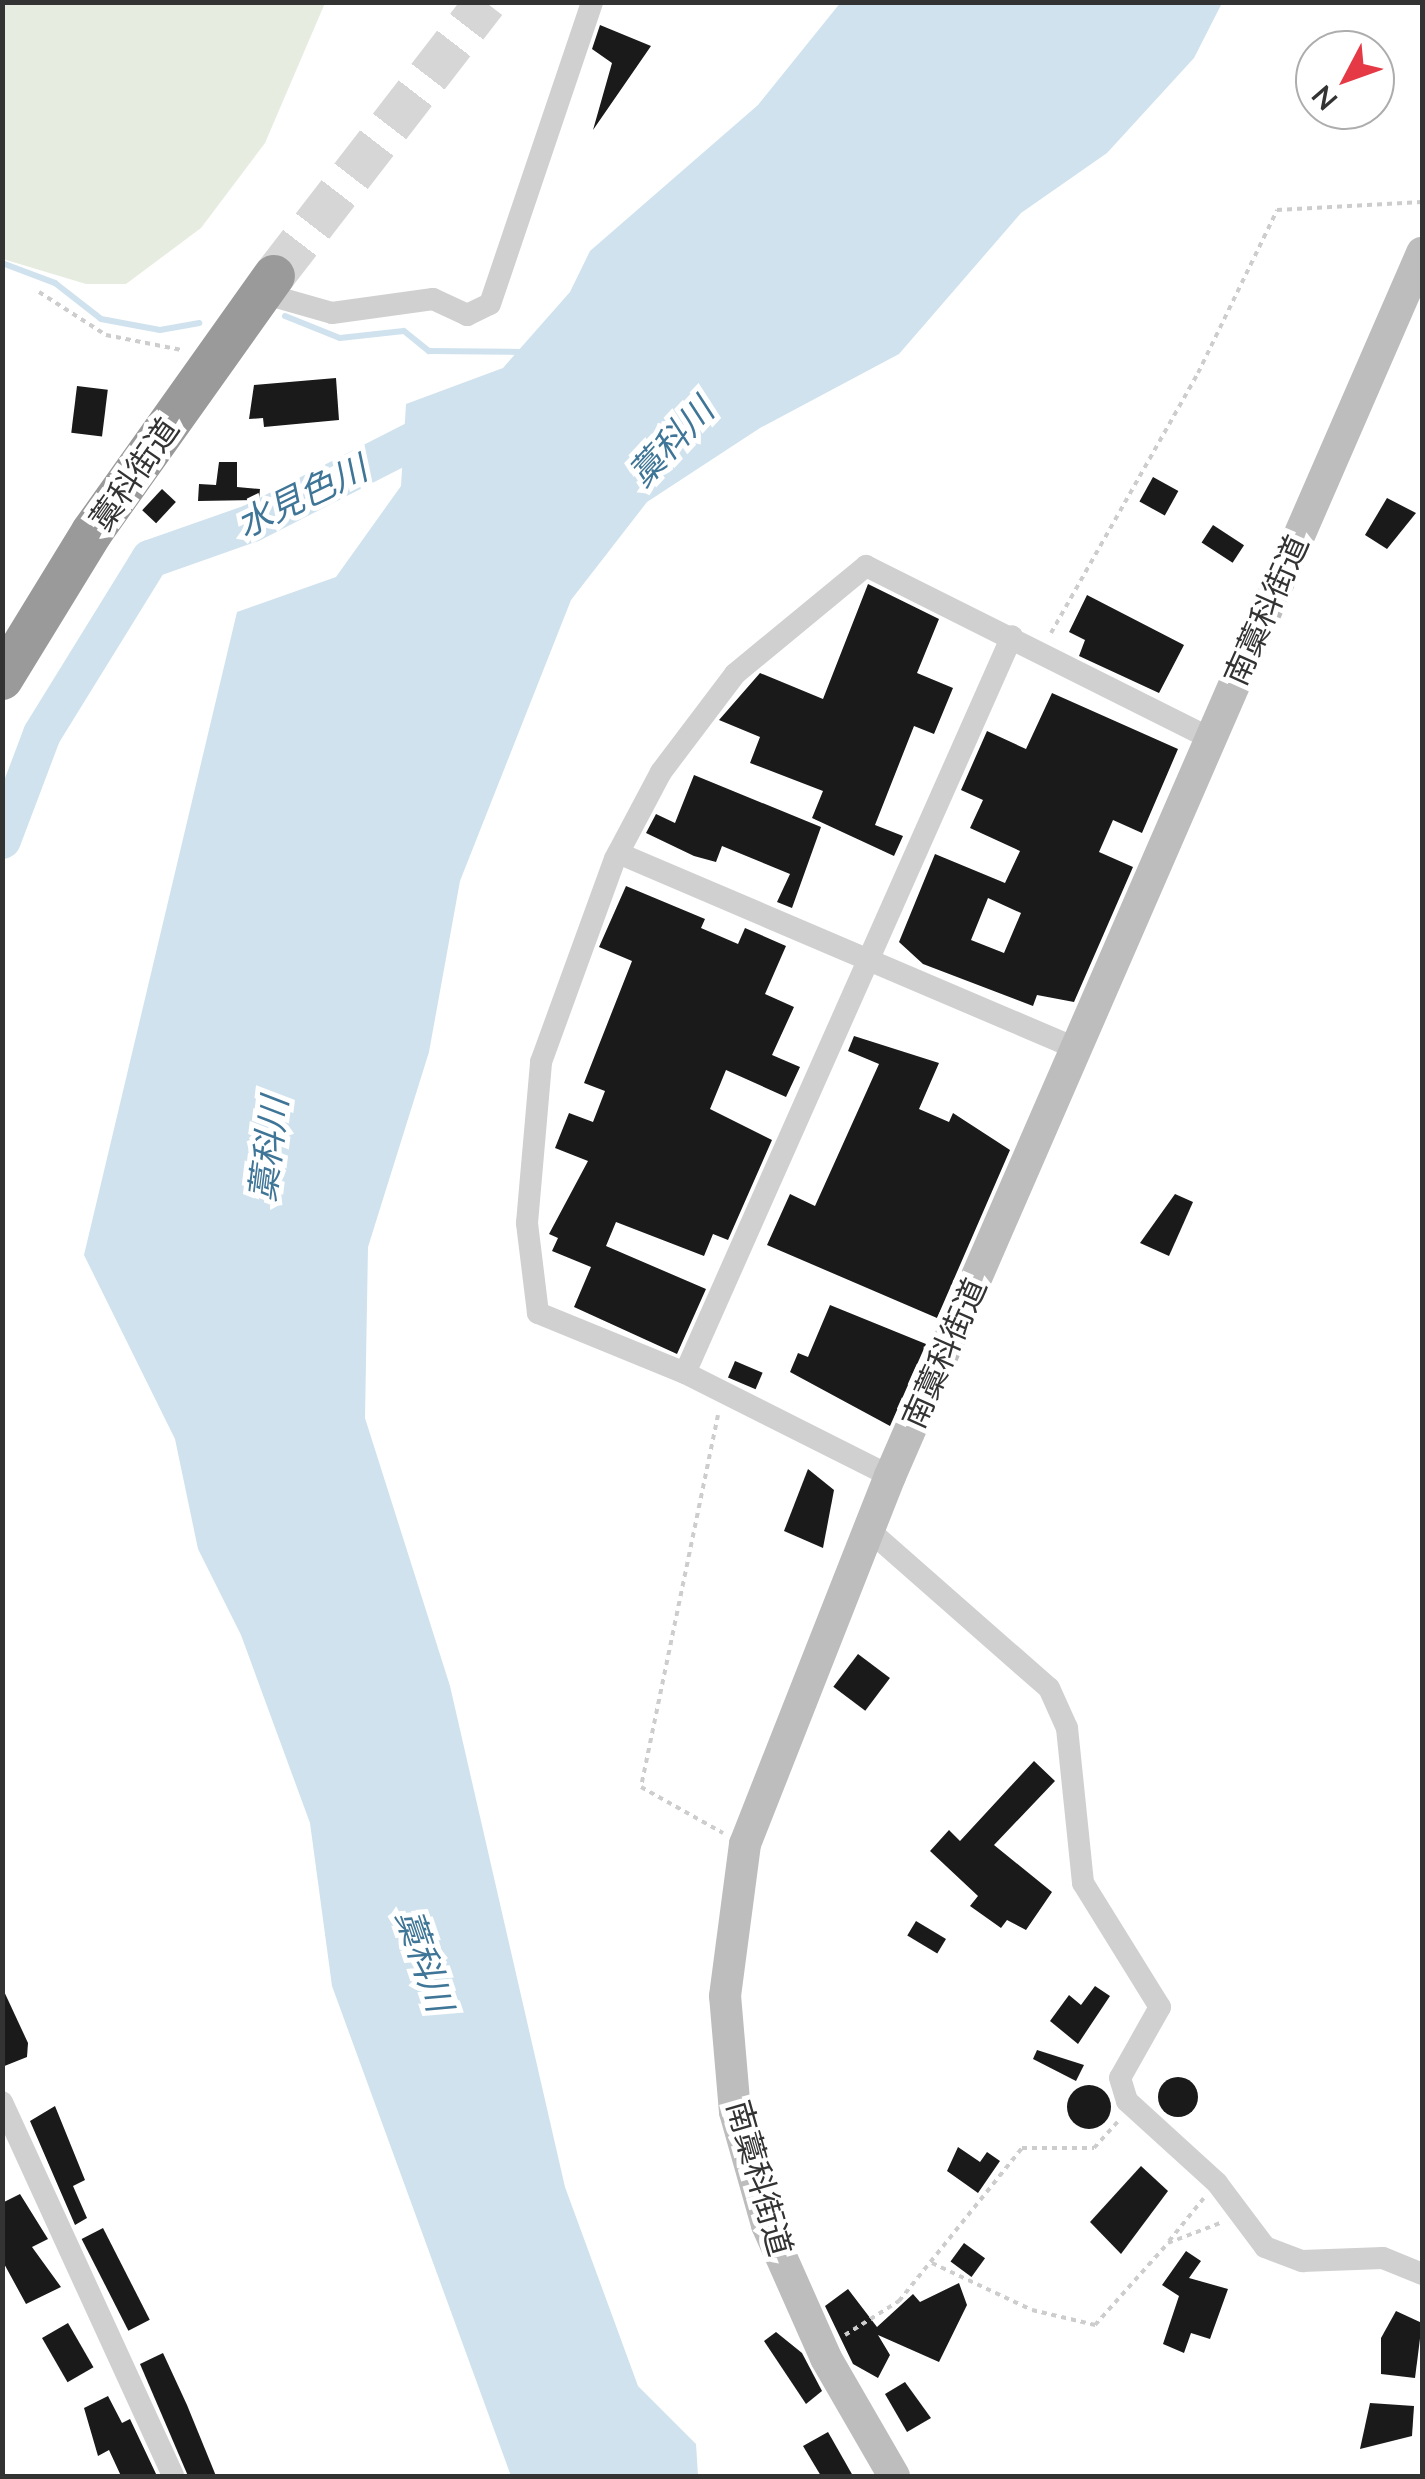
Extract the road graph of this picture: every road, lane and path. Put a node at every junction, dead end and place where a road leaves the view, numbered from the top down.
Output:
1 (592, 2) edge
2 (1422, 202) edge
3 (1422, 253) edge
4 (268, 284) joint
5 (39, 292) dead end
6 (216, 356) junction
7 (1012, 636) junction
8 (1040, 651) junction
9 (2, 678) edge
10 (1210, 738) junction
11 (618, 853) junction
12 (869, 960) junction
13 (1076, 1048) junction
14 (686, 1373) junction
15 (724, 1394) junction
16 (890, 1476) junction
17 (870, 1531) junction
18 (745, 1844) junction
19 (1127, 2101) junction
20 (2, 2102) edge
21 (1217, 2183) junction
22 (1235, 2218) junction
23 (1168, 2243) junction
24 (932, 2263) junction
25 (1422, 2274) edge
26 (826, 2358) junction
27 (173, 2476) edge
28 (894, 2476) edge

1 - 4 street
2 - 8 path
3 - 10 main road, 南藁科街道
4 - 6 highway, 藁科街道
5 - 6 path
6 - 9 highway, 藁科街道
7 - 8 street
7 - 11 street
7 - 12 street
8 - 10 street
10 - 13 main road, 南藁科街道
11 - 12 street
11 - 14 street
12 - 13 street
12 - 14 street
13 - 16 main road, 南藁科街道
14 - 15 street
15 - 16 street
15 - 18 path
16 - 17 main road, 南藁科街道
17 - 18 main road, 南藁科街道
17 - 19 street
18 - 26 main road, 南藁科街道
19 - 21 street
19 - 24 path
20 - 27 street
21 - 22 street
21 - 23 path
22 - 23 path
22 - 25 street
23 - 24 path
24 - 26 path
26 - 28 main road, 南藁科街道

